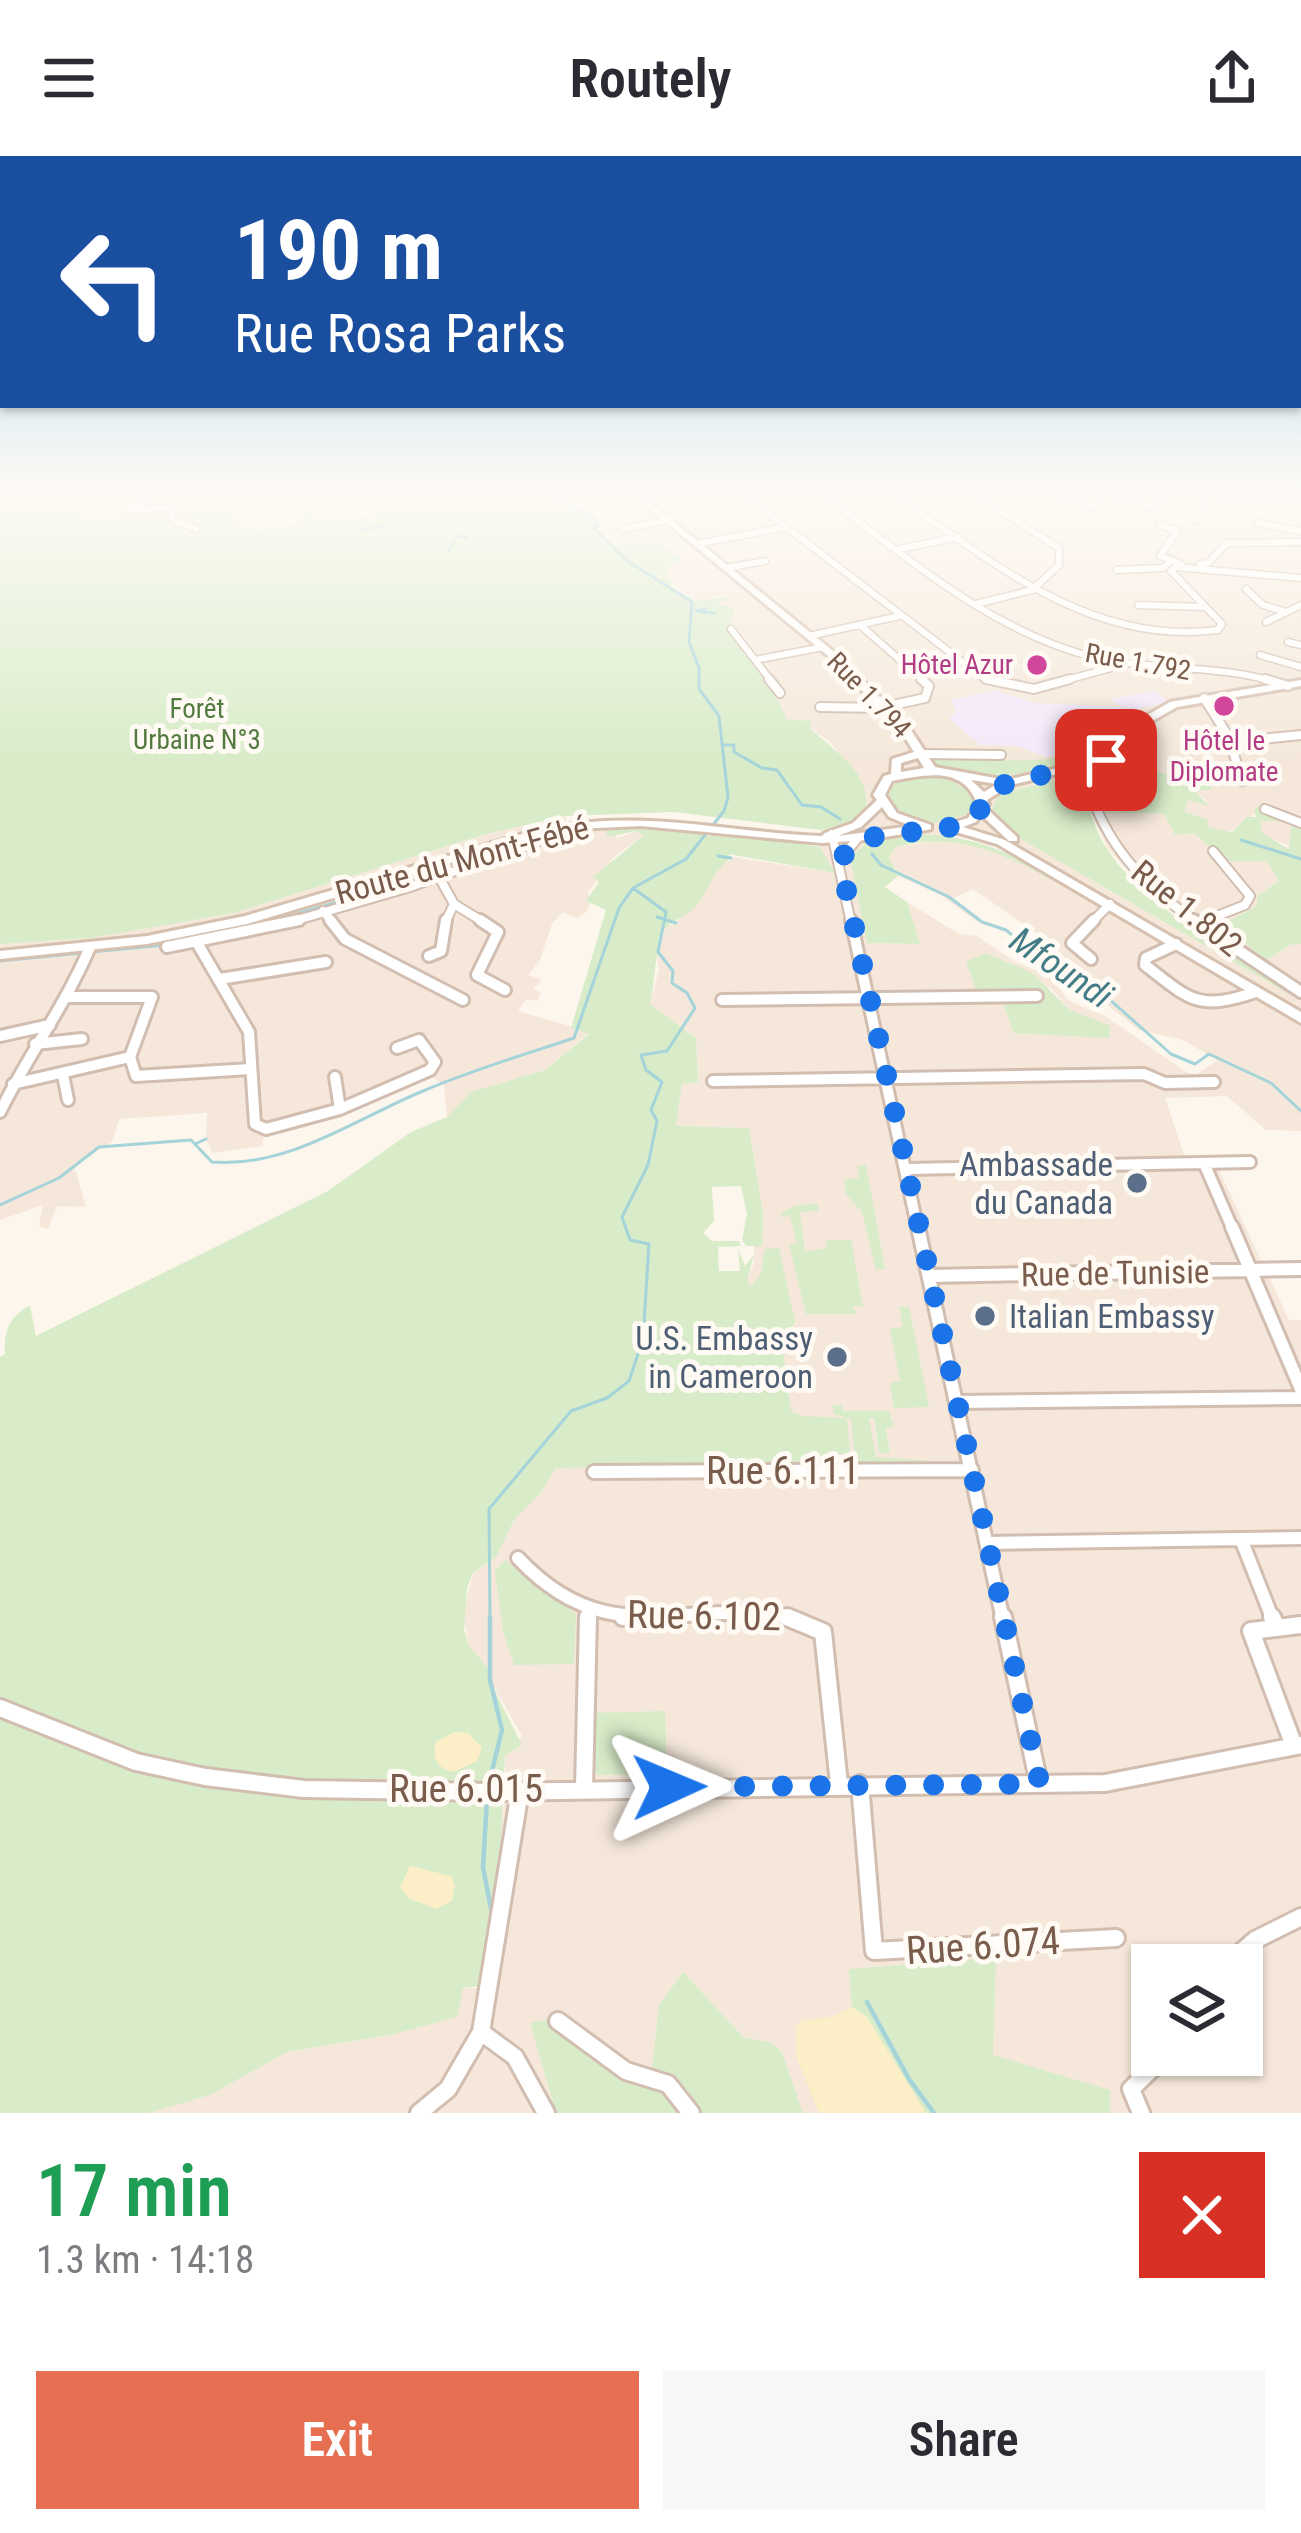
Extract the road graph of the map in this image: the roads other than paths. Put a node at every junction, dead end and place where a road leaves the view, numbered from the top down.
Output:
1 (743, 582) edge
2 (856, 582) edge
3 (946, 582) edge
4 (1026, 582) edge
5 (1041, 582) edge
6 (1183, 582) edge
7 (1035, 588) junction
8 (1246, 589) dead end
9 (976, 604) junction
10 (1138, 605) dead end
11 (1301, 605) edge
12 (1205, 608) junction
13 (1286, 612) junction
14 (899, 616) junction
15 (1266, 622) dead end
16 (860, 625) junction
17 (731, 629) dead end
18 (809, 636) junction
19 (1288, 642) dead end
20 (1301, 645) edge
21 (823, 647) junction
22 (1260, 656) dead end
23 (754, 661) junction
24 (1126, 664) junction
25 (1301, 667) edge
26 (1297, 685) edge
27 (780, 693) dead end
28 (1204, 698) junction
29 (820, 707) dead end
30 (885, 707) junction
31 (1301, 735) edge
32 (1230, 741) junction
33 (1123, 748) junction
34 (921, 754) junction
35 (1001, 755) dead end
36 (931, 770) junction
37 (896, 774) junction
38 (959, 777) junction
39 (1242, 781) dead end
40 (1007, 783) junction
41 (881, 802) junction
42 (982, 804) junction
43 (1265, 809) dead end
44 (1301, 823) edge
45 (561, 826) junction
46 (927, 827) junction
47 (951, 827) junction
48 (857, 832) junction
49 (832, 837) junction
50 (1213, 851) dead end
51 (840, 860) junction
52 (439, 877) junction
53 (454, 904) junction
54 (1110, 904) junction
55 (323, 910) junction
56 (1199, 923) junction
57 (196, 938) junction
58 (1176, 944) junction
59 (90, 947) junction
60 (167, 947) dead end
61 (429, 956) dead end
62 (1, 959) edge
63 (1091, 959) dead end
64 (326, 962) dead end
65 (220, 979) junction
66 (505, 990) dead end
67 (1256, 992) junction
68 (1301, 992) edge
69 (1037, 996) dead end
70 (69, 997) junction
71 (870, 998) junction
72 (463, 1000) dead end
73 (722, 1000) dead end
74 (1301, 1007) edge
75 (1301, 1018) edge
76 (50, 1025) junction
77 (0, 1036) edge
78 (82, 1039) dead end
79 (35, 1044) junction
80 (397, 1048) dead end
81 (130, 1057) junction
82 (250, 1069) junction
83 (63, 1075) junction
84 (886, 1076) junction
85 (335, 1077) dead end
86 (713, 1081) dead end
87 (1214, 1082) dead end
88 (13, 1084) junction
89 (68, 1100) dead end
90 (340, 1109) junction
91 (0, 1112) edge
92 (1250, 1162) dead end
93 (1204, 1163) junction
94 (907, 1169) junction
95 (1301, 1269) edge
96 (1250, 1270) junction
97 (930, 1276) junction
98 (1301, 1389) edge
99 (1301, 1398) edge
100 (957, 1402) junction
101 (972, 1470) junction
102 (594, 1472) dead end
103 (1301, 1538) edge
104 (1241, 1539) junction
105 (988, 1543) junction
106 (518, 1558) dead end
107 (589, 1608) junction
108 (1301, 1624) edge
109 (1276, 1626) junction
110 (0, 1708) edge
111 (1297, 1745) edge
112 (839, 1784) junction
113 (860, 1784) junction
114 (1040, 1784) junction
115 (584, 1789) junction
116 (520, 1791) junction
117 (1301, 1917) edge
118 (1116, 1939) dead end
119 (1250, 1944) edge
120 (559, 2021) dead end
121 (481, 2032) junction
122 (1144, 2076) edge
123 (419, 2113) edge
124 (546, 2113) edge
125 (692, 2113) edge
126 (1142, 2113) edge

1 - 18 street, Rue 1.794
2 - 14 street
3 - 9 street, Rue 1.792
4 - 7 street
5 - 7 street
6 - 12 street
7 - 9 street
7 - 12 street
8 - 13 street
9 - 24 street, Rue 1.792
10 - 12 street
11 - 13 street
13 - 15 street
14 - 16 street
14 - 24 street
16 - 18 street
16 - 30 street
17 - 23 street
18 - 21 street, Rue 1.794
19 - 20 street
21 - 23 street
21 - 30 street, Rue 1.794
22 - 25 street
23 - 27 street
24 - 26 street, Rue 1.792
26 - 28 street
28 - 32 street
28 - 33 street
29 - 30 street
30 - 34 street, Rue 1.794
31 - 32 street
32 - 39 street
33 - 40 street
33 - 56 street, Rue 1.802
34 - 35 street
34 - 36 street, Rue 1.794
34 - 37 street
36 - 37 street
36 - 38 street
37 - 41 street
38 - 40 street
38 - 42 street
40 - 42 street
41 - 46 street
41 - 48 street
42 - 47 street
42 - 74 street
43 - 44 street
45 - 49 street, Route du Mont-Fébé
45 - 52 street
45 - 57 street, Route du Mont-Fébé
46 - 47 street, Route du Mont-Fébé
46 - 48 street, Route du Mont-Fébé
47 - 54 street
48 - 49 street, Route du Mont-Fébé
48 - 51 street
49 - 51 street
49 - 62 street, Route du Mont-Fébé
50 - 56 street
51 - 71 street
52 - 53 street
52 - 55 street
53 - 61 street
53 - 66 street
54 - 58 street
54 - 63 street
55 - 57 street
55 - 72 street
56 - 68 street, Rue 1.802
57 - 59 street, Route du Mont-Fébé
57 - 60 street
57 - 65 street
58 - 67 street
58 - 67 street
59 - 62 street, Route du Mont-Fébé
59 - 70 street
64 - 65 street
65 - 82 street
67 - 75 street
69 - 71 street
70 - 76 street
70 - 81 street
71 - 73 street
71 - 84 street
76 - 77 street
76 - 79 street
78 - 79 street
79 - 88 street
80 - 90 street
81 - 82 street
81 - 83 street
82 - 90 street
83 - 88 street
83 - 89 street
84 - 86 street
84 - 87 street
84 - 94 street
85 - 90 street
88 - 91 street
92 - 93 street
93 - 94 street
93 - 96 street
94 - 97 street
95 - 96 street, Rue de Tunisie
96 - 97 street, Rue de Tunisie
96 - 98 street
97 - 100 street
99 - 100 street
100 - 101 street
101 - 102 street, Rue 6.111
101 - 105 street
103 - 104 street
104 - 105 street
104 - 109 street
105 - 114 street
106 - 107 street, Rue 6.102
107 - 112 street, Rue 6.102
107 - 115 street
108 - 109 street
109 - 111 street
110 - 116 street, Rue 6.015
111 - 114 street, Rue 6.015
112 - 113 street, Rue 6.015
112 - 115 street, Rue 6.015
113 - 114 street, Rue 6.015
113 - 118 street, Rue 6.074
115 - 116 street, Rue 6.015
116 - 121 street
117 - 119 street
120 - 125 street
121 - 123 street
121 - 124 street
122 - 126 street

